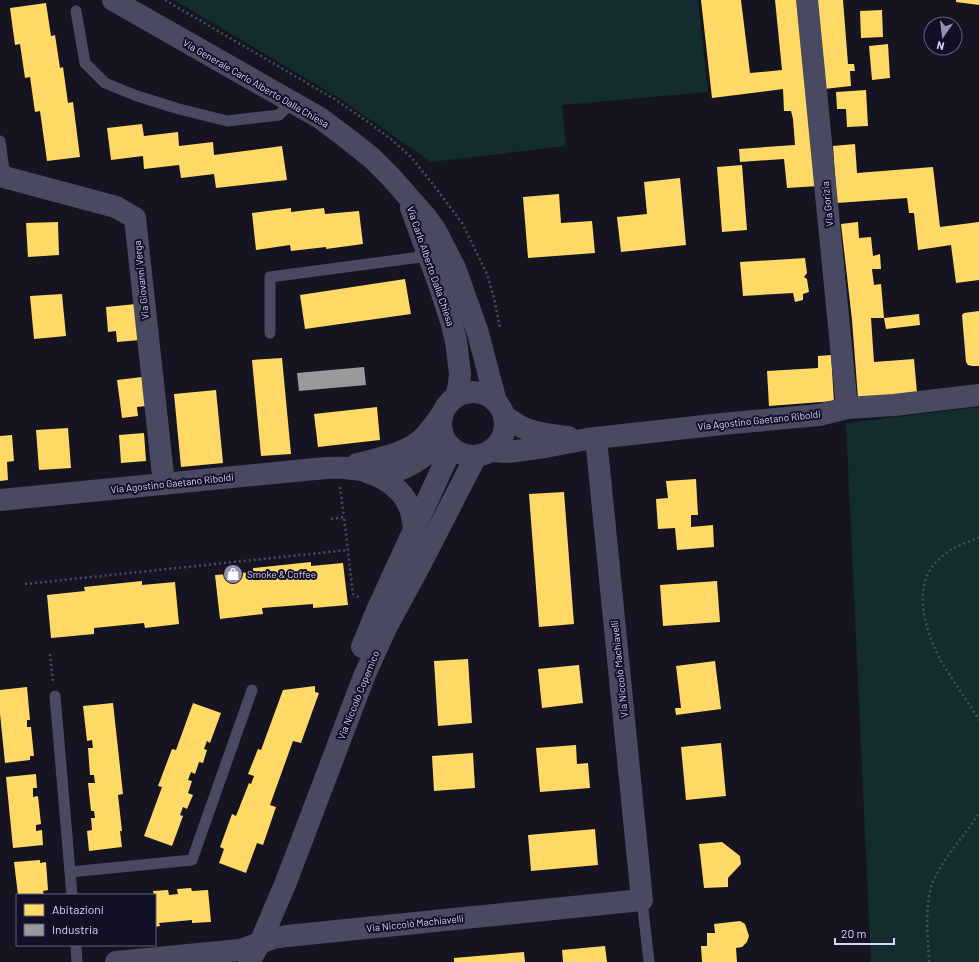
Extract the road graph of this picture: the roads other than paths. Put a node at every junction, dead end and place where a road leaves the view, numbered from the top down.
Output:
1 (113, 0) edge
2 (807, 0) edge
3 (76, 12) dead end
4 (292, 102) junction
5 (0, 141) edge
6 (3, 177) edge
7 (406, 196) joint
8 (436, 252) junction
9 (270, 333) dead end
10 (979, 395) edge
11 (450, 404) junction
12 (847, 408) junction
13 (500, 409) junction
14 (591, 439) junction
15 (451, 446) junction
16 (483, 453) junction
17 (354, 469) junction
18 (164, 484) junction
19 (0, 500) edge
20 (414, 528) junction
21 (252, 690) dead end
22 (55, 696) road end
23 (70, 872) junction
24 (72, 894) edge
25 (642, 900) junction
26 (76, 946) edge
27 (258, 952) edge
28 (77, 962) edge
29 (116, 962) edge
30 (249, 962) edge
31 (648, 962) edge

1 - 4 street, Via Generale Carlo Alberto Dalla Chiesa
2 - 12 street, Via Gorizia
3 - 4 lane
4 - 7 street, Via Generale Carlo Alberto Dalla Chiesa
5 - 6 lane
6 - 18 street, Via Giovanni Verga
7 - 8 street, Via Carlo Alberto Dalla Chiesa
8 - 9 lane
8 - 11 street, Via Carlo Alberto Dalla Chiesa
8 - 13 street, Via Carlo Alberto Dalla Chiesa
10 - 12 street, Via Agostino Gaetano Riboldi
11 - 13 street
11 - 15 street
11 - 17 street, Via Agostino Gaetano Riboldi
12 - 14 street, Via Agostino Gaetano Riboldi
13 - 14 street, Via Agostino Gaetano Riboldi
13 - 16 street
14 - 16 street, Via Agostino Gaetano Riboldi
14 - 25 street, Via Niccolò Machiavelli
15 - 16 street
15 - 17 street, Via Agostino Gaetano Riboldi
15 - 20 street, Via Niccolò Copernico
16 - 27 street, Via Niccolò Copernico
17 - 18 street, Via Agostino Gaetano Riboldi
17 - 20 street
18 - 19 street, Via Agostino Gaetano Riboldi
20 - 27 street, Via Niccolò Copernico
21 - 23 lane
22 - 23 lane
23 - 24 lane
25 - 27 street, Via Niccolò Machiavelli
25 - 31 lane, Via Niccolò Machiavelli
26 - 28 lane
27 - 29 street, Via Niccolò Machiavelli
27 - 30 street, Via Niccolò Copernico

